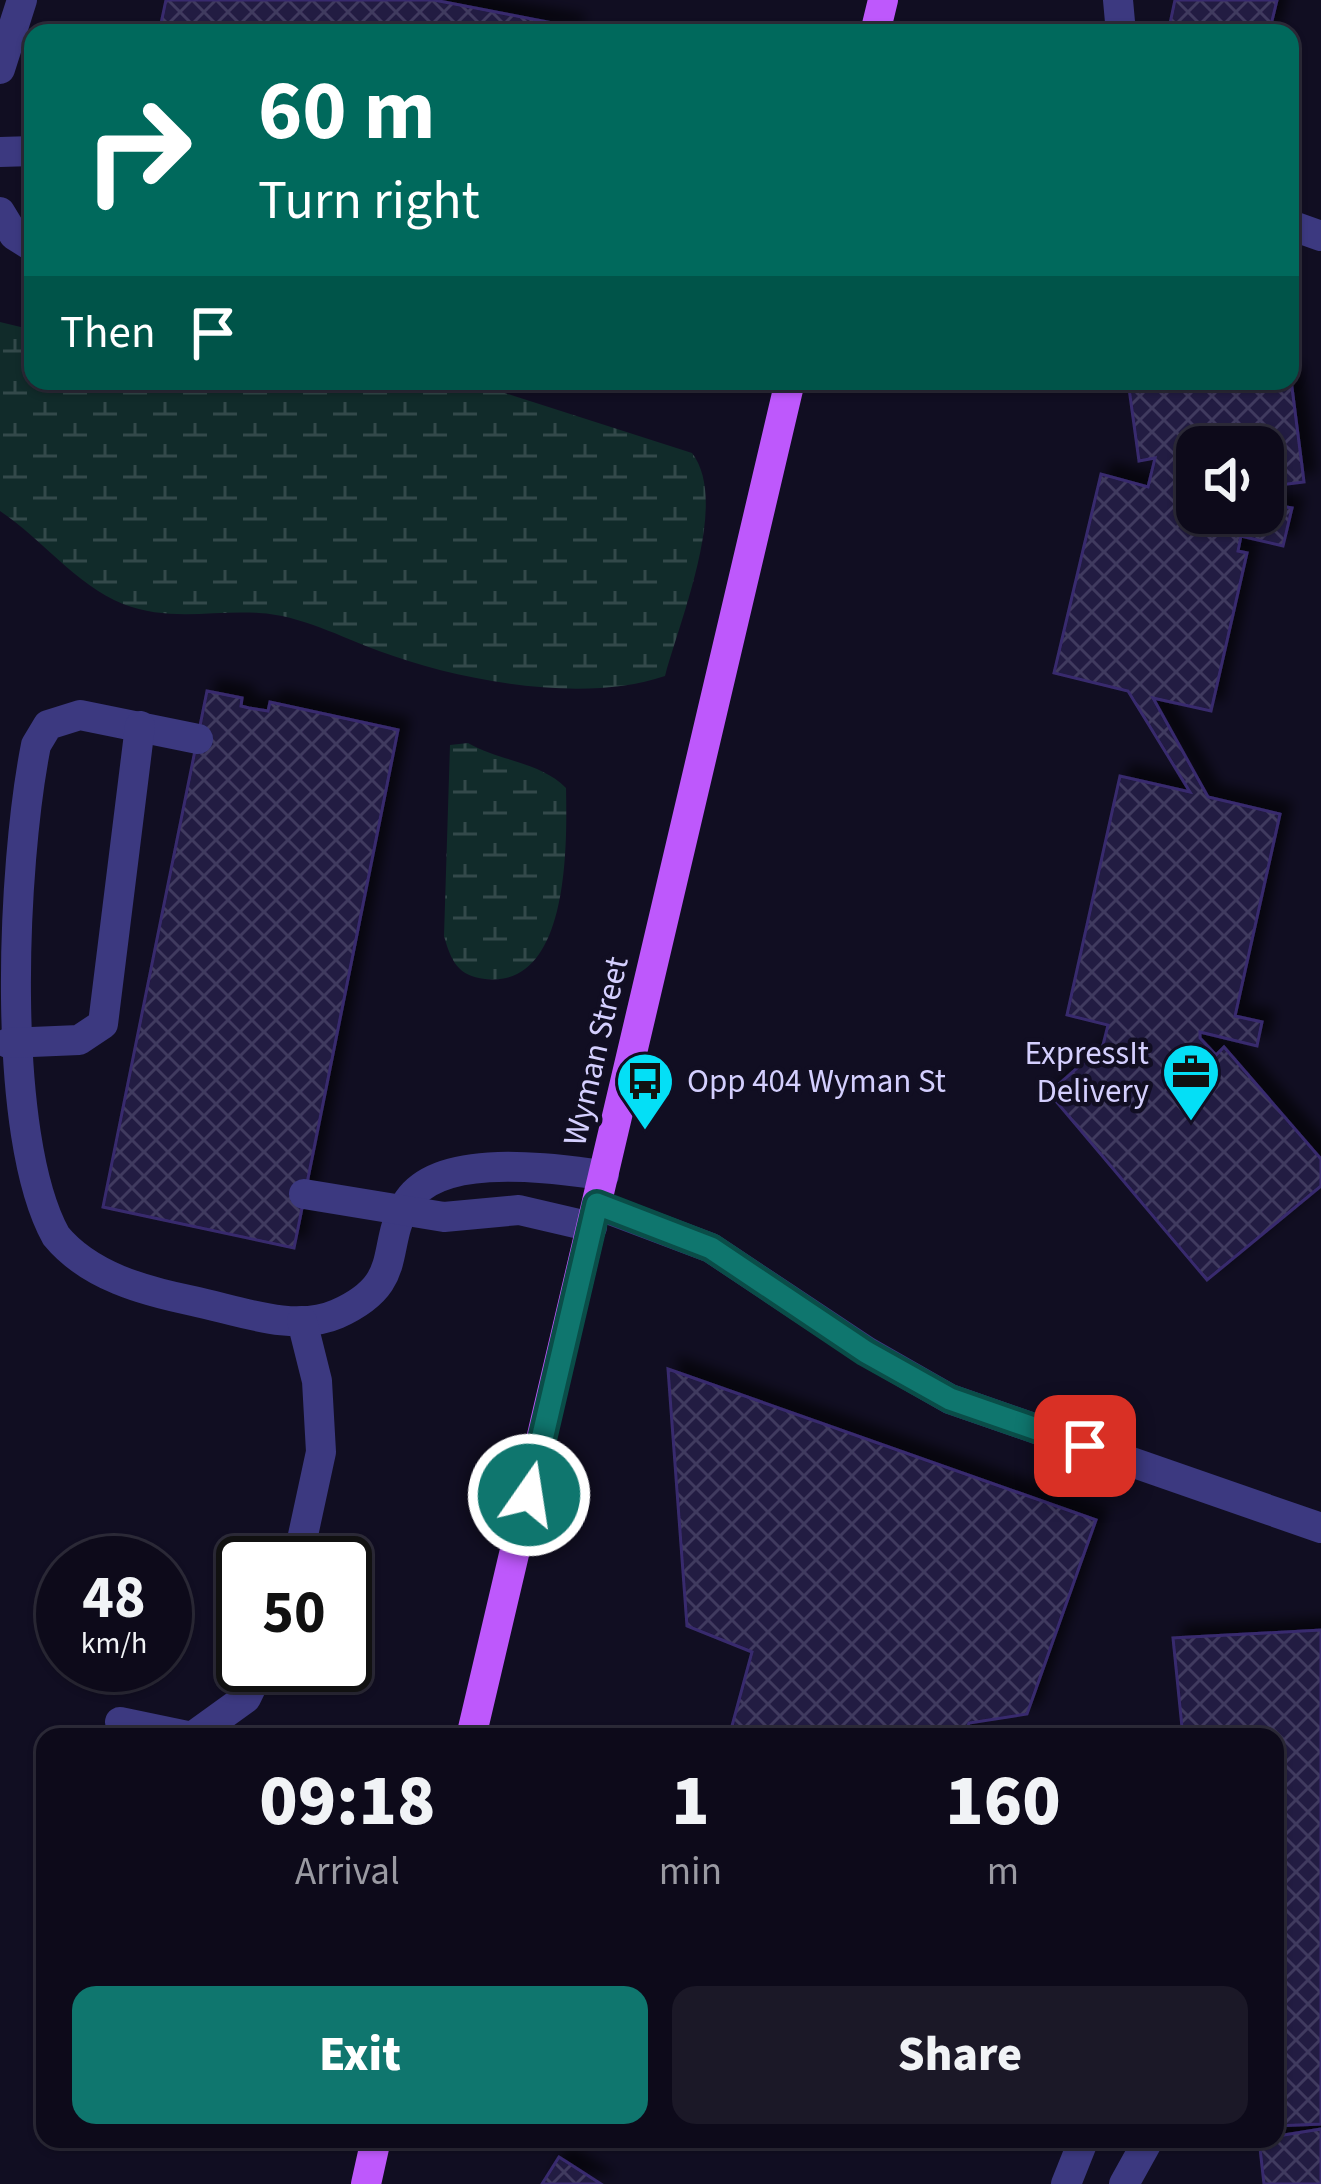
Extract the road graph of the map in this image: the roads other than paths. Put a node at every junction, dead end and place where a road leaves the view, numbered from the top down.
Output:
1 (22, 0) edge
2 (0, 69) edge
3 (0, 212) edge
4 (24, 242) edge
5 (788, 390) edge
6 (140, 727) junction
7 (197, 739) dead end
8 (8, 1043) junction
9 (304, 1194) dead end
10 (598, 1202) junction
11 (403, 1208) junction
12 (302, 1321) junction
13 (1321, 1528) edge
14 (303, 1536) edge
15 (248, 1692) edge
16 (119, 1722) dead end
17 (150, 1728) edge
18 (203, 1728) edge
19 (474, 1728) edge
20 (374, 2148) edge
21 (1080, 2148) edge
22 (1144, 2148) edge
23 (366, 2184) edge
24 (1066, 2184) edge
25 (1124, 2184) edge

1 - 2 lane
3 - 4 lane
5 - 10 main road, Wyman Street
6 - 7 lane
6 - 8 lane
6 - 8 lane
8 - 12 lane
9 - 11 lane
10 - 11 lane
10 - 11 lane
10 - 13 lane
10 - 19 main road, Wyman Street
11 - 12 lane
12 - 14 lane
15 - 18 lane
16 - 17 lane
20 - 23 main road
21 - 24 lane
22 - 25 lane

